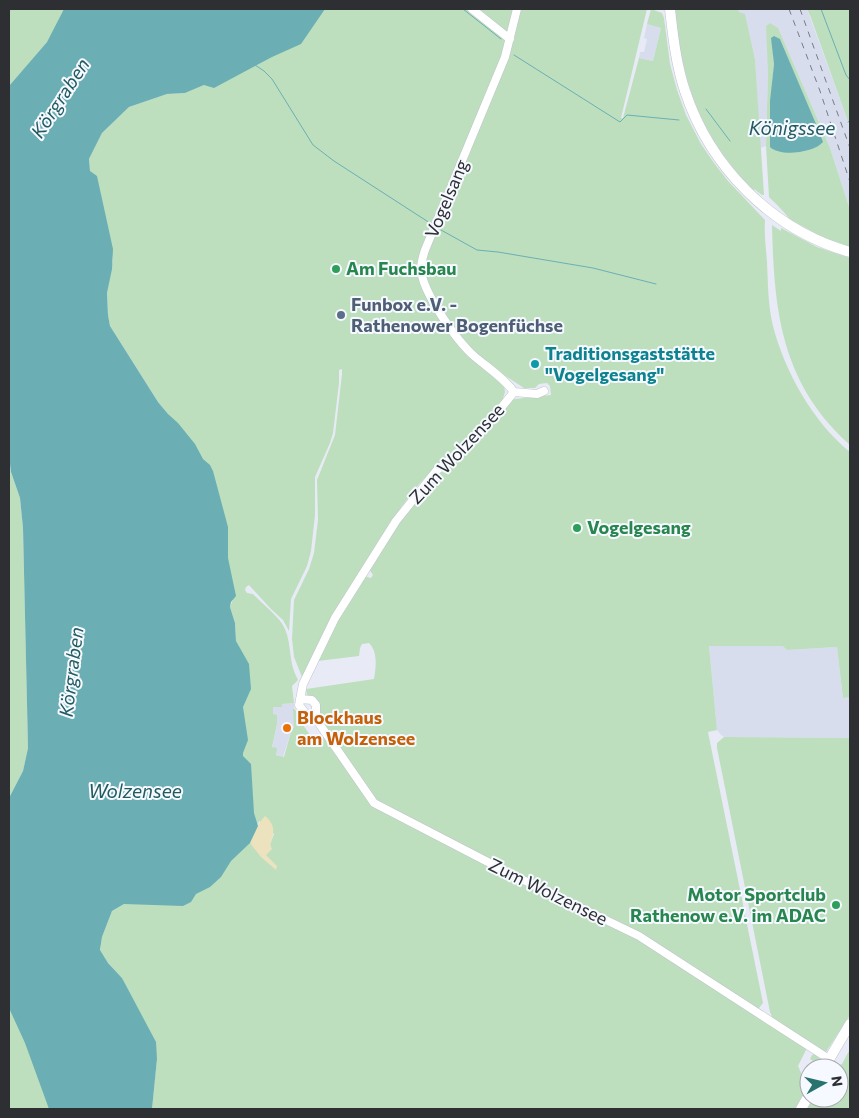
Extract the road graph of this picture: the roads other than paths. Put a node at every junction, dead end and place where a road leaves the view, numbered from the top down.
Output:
1 (472, 9) edge
2 (517, 9) edge
3 (670, 9) edge
4 (510, 39) junction
5 (848, 251) edge
6 (544, 391) dead end
7 (514, 392) junction
8 (300, 699) junction
9 (316, 719) junction
10 (850, 1024) edge
11 (818, 1058) edge
12 (830, 1058) edge

1 - 4 street
2 - 4 street, Vogelsang
3 - 5 main road
4 - 7 street, Vogelsang
6 - 7 street, Zum Wolzensee
7 - 8 street, Zum Wolzensee
8 - 9 street, Zum Wolzensee
8 - 9 street, Zum Wolzensee
9 - 11 street, Zum Wolzensee
10 - 12 main road

